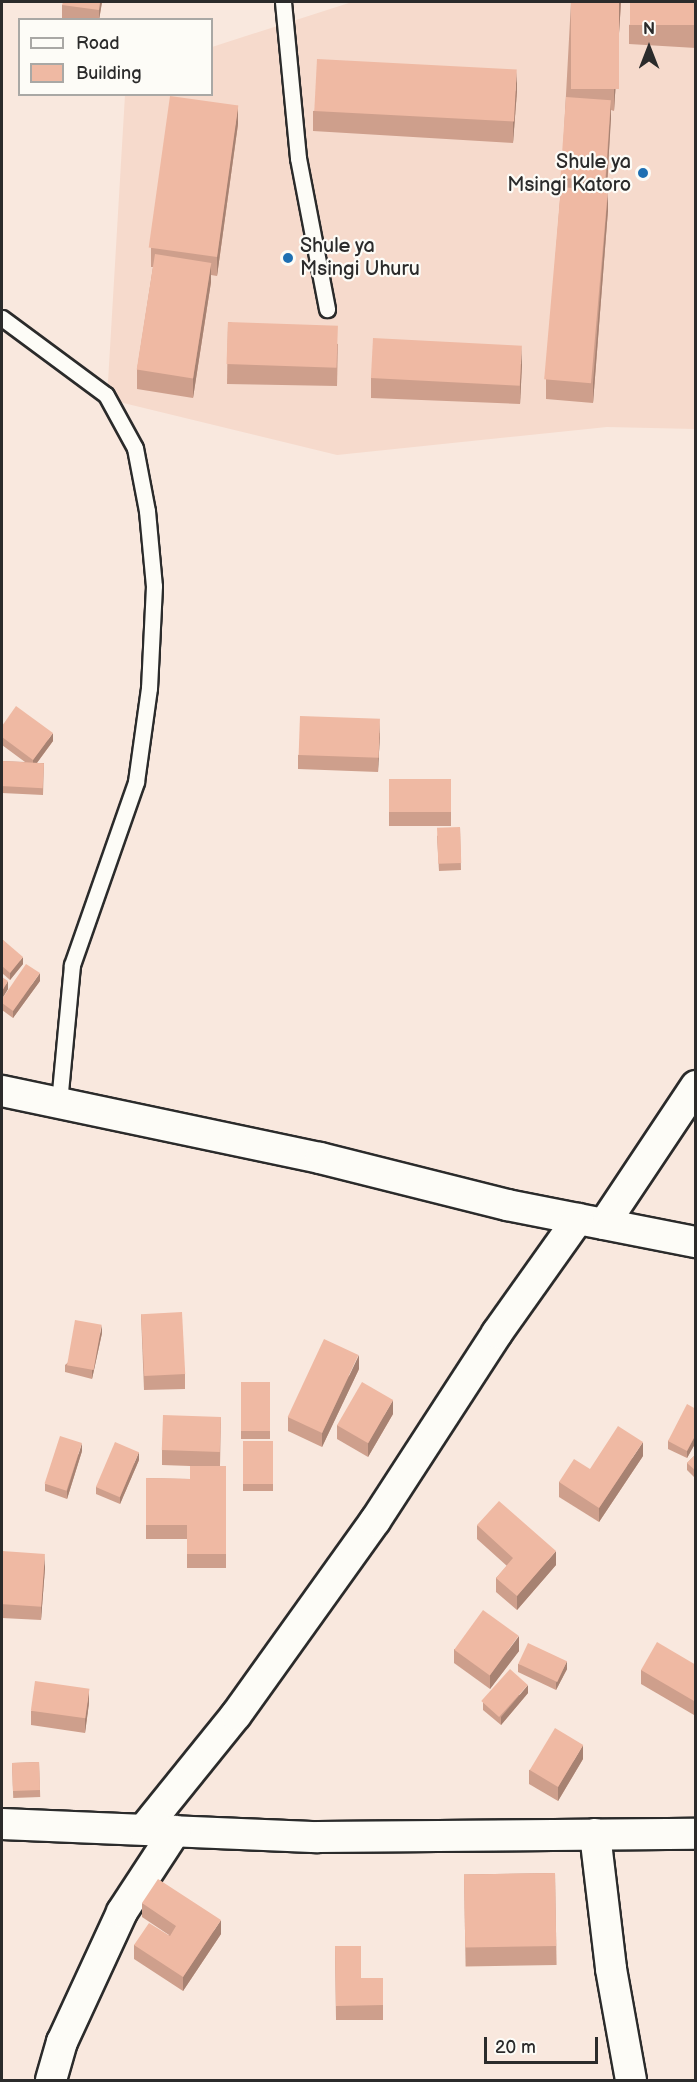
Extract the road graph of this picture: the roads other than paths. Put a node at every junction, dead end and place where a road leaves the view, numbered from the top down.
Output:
1 (283, 2) edge
2 (327, 309) dead end
3 (2, 318) edge
4 (696, 1086) edge
5 (2, 1091) edge
6 (59, 1103) junction
7 (591, 1221) junction
8 (696, 1242) edge
9 (2, 1824) edge
10 (144, 1829) junction
11 (175, 1831) junction
12 (596, 1834) junction
13 (696, 1834) edge
14 (51, 2080) edge
15 (631, 2080) edge

1 - 2 lane
3 - 6 lane
4 - 7 street
5 - 6 street
6 - 7 street
7 - 8 street
7 - 10 street
9 - 10 street
10 - 11 street
11 - 12 street
11 - 14 street
12 - 13 street
12 - 15 street

